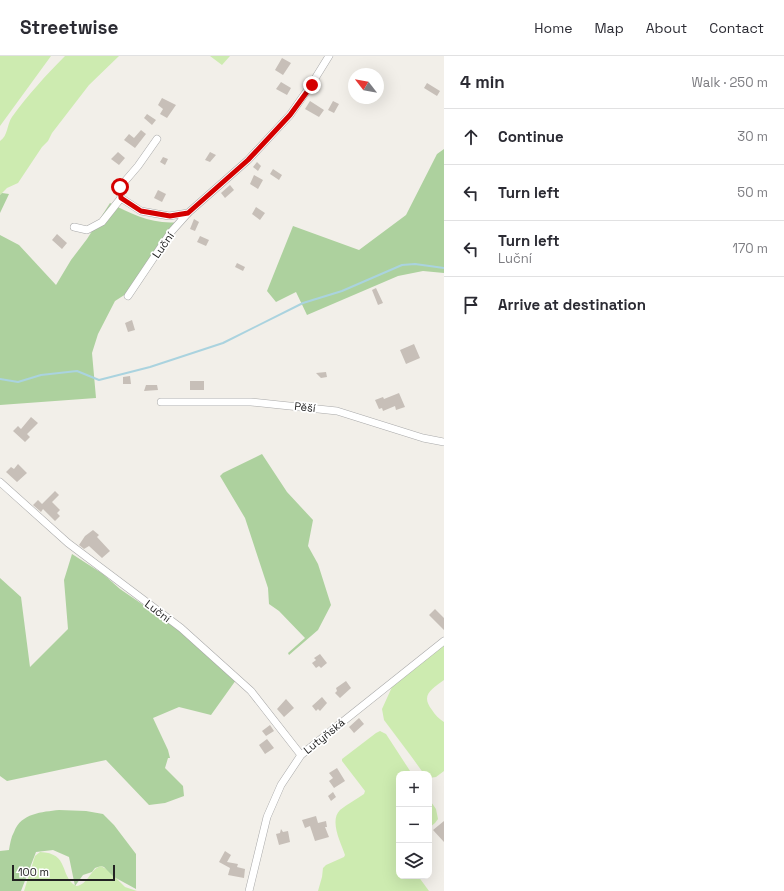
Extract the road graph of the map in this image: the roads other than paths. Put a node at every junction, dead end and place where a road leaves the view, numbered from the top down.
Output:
1 (329, 56) edge
2 (157, 139) dead end
3 (121, 198) junction
4 (188, 213) junction
5 (74, 228) dead end
6 (128, 296) dead end
7 (161, 402) dead end
8 (444, 442) edge
9 (0, 482) edge
10 (444, 641) edge
11 (301, 755) junction
12 (249, 891) edge

1 - 4 street, Luční
2 - 3 street
3 - 4 street
3 - 5 street
4 - 6 street, Luční
7 - 8 street, Pěší
9 - 11 street, Luční
10 - 11 street, Lutyňská
11 - 12 street, Lutyňská

